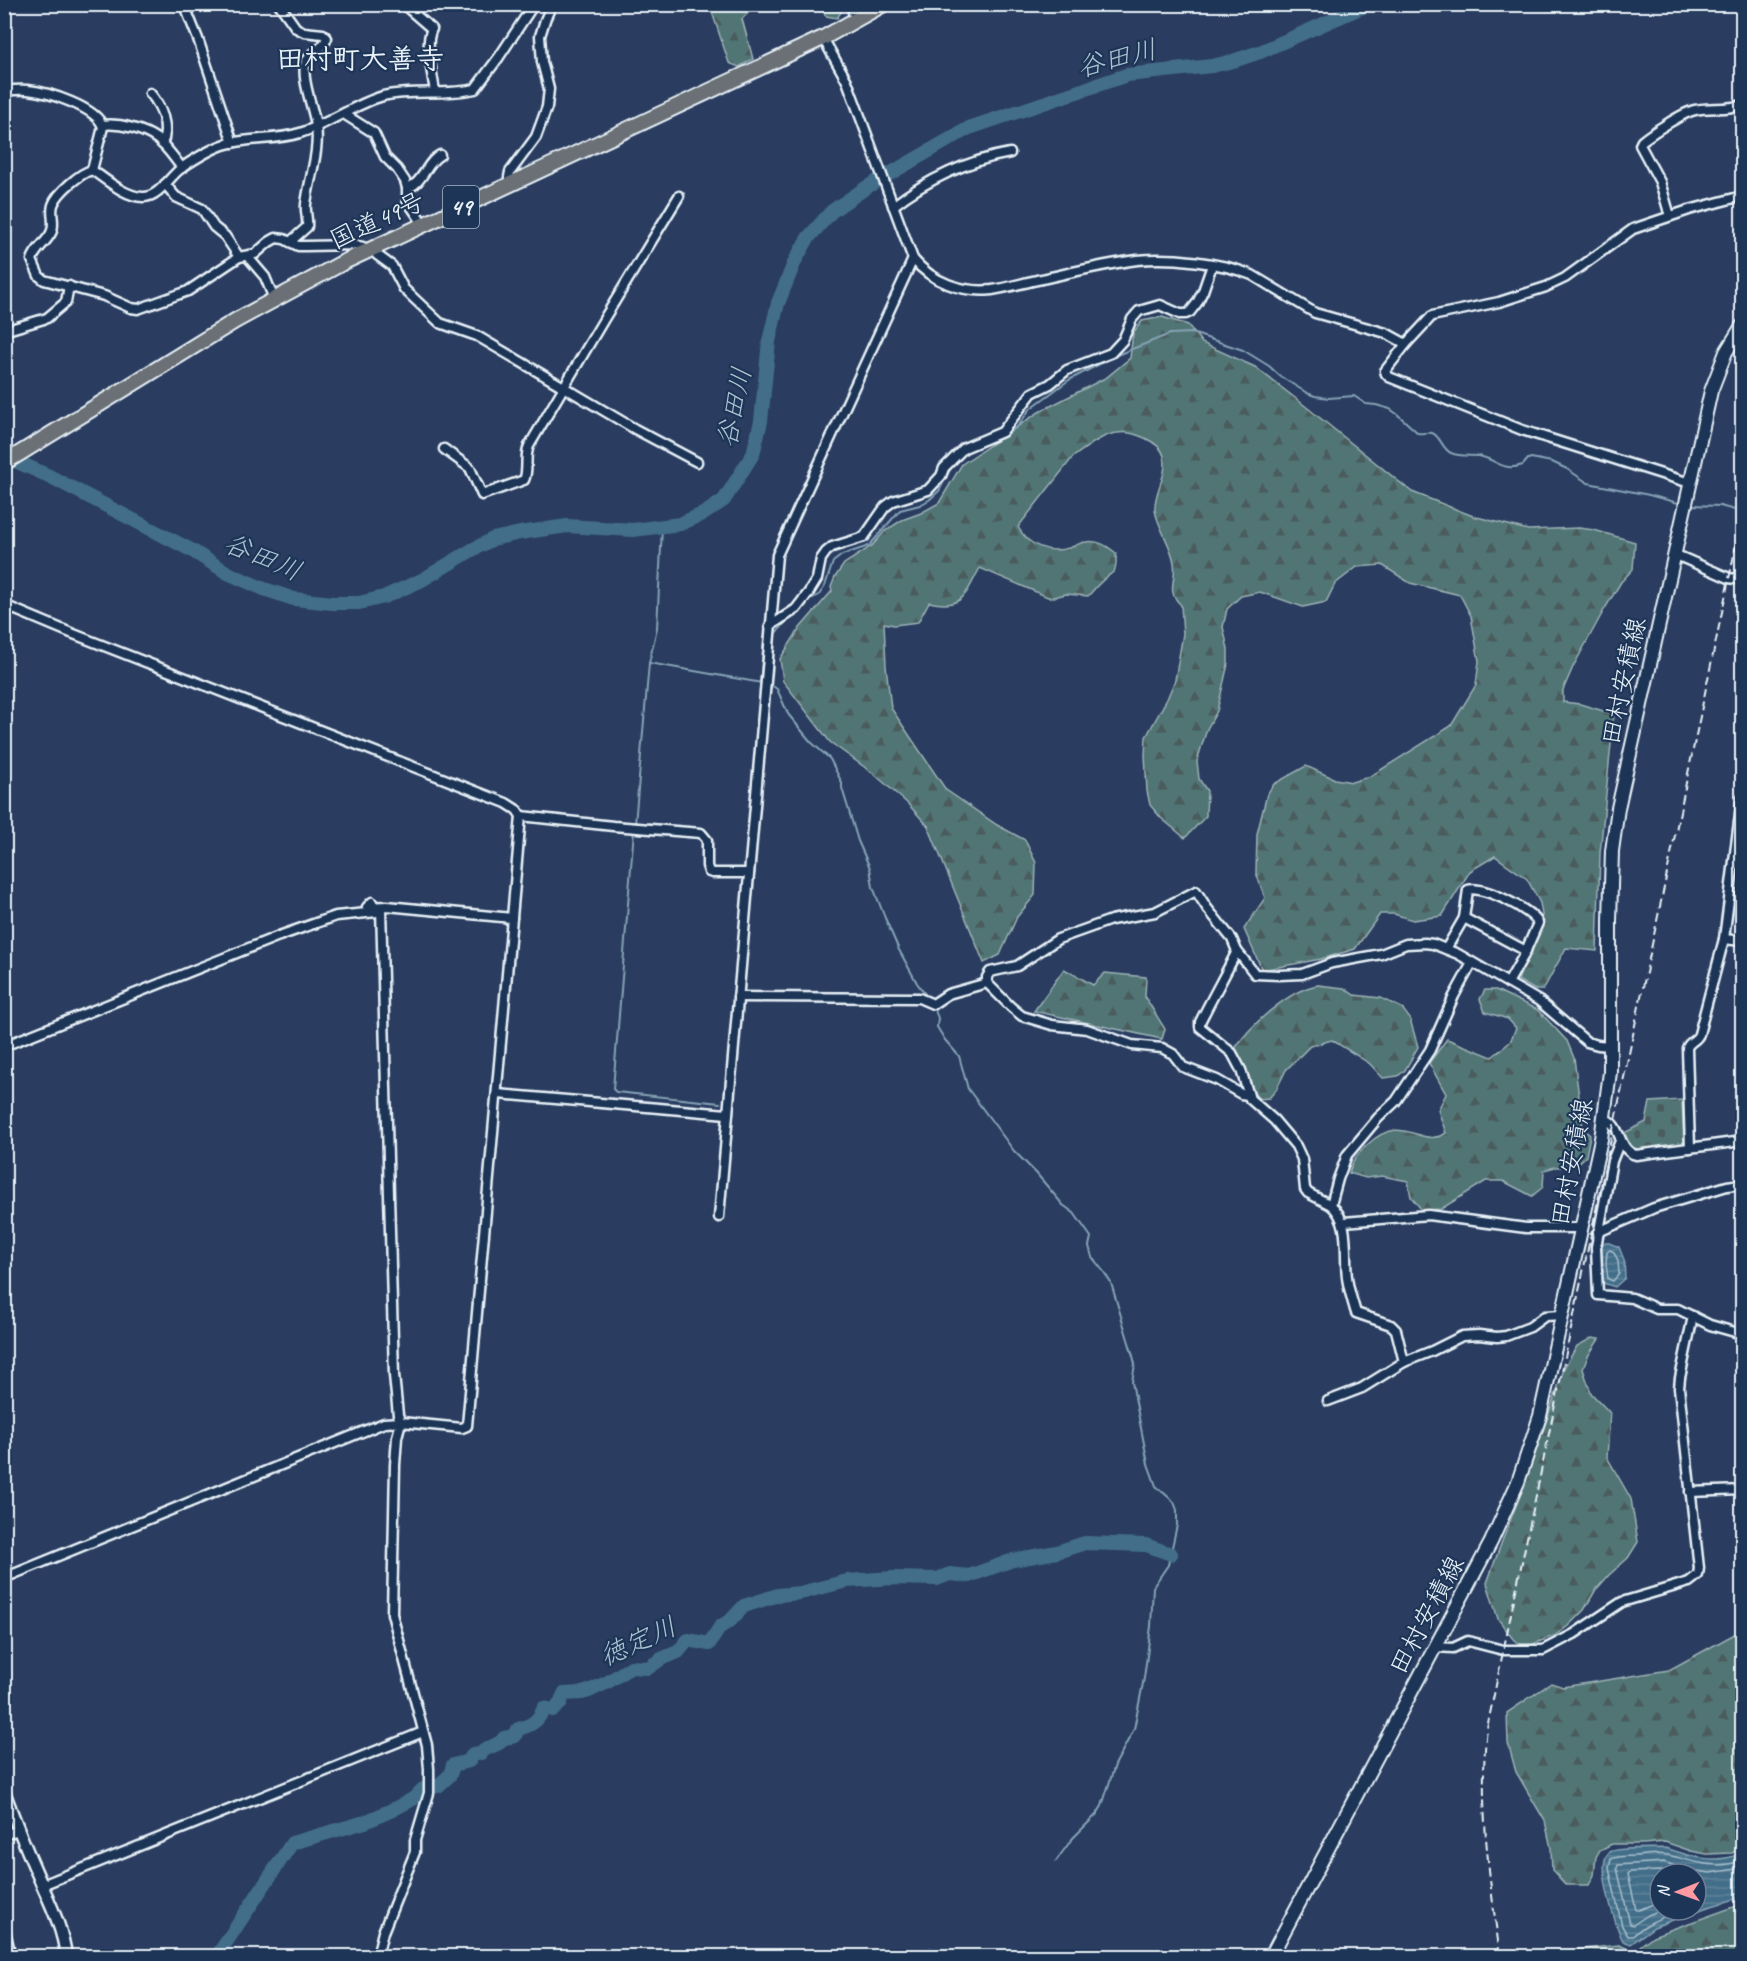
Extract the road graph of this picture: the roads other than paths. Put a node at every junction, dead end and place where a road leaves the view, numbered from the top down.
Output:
1 (184, 4) edge
2 (279, 4) edge
3 (403, 4) edge
4 (534, 4) edge
5 (552, 4) edge
6 (854, 4) edge
7 (884, 4) edge
8 (856, 20) junction
9 (823, 38) junction
10 (4, 91) edge
11 (435, 92) junction
12 (150, 93) dead end
13 (1743, 105) edge
14 (344, 114) junction
15 (103, 124) junction
16 (316, 127) junction
17 (233, 143) junction
18 (162, 144) junction
19 (1010, 153) dead end
20 (440, 154) dead end
21 (182, 168) junction
22 (92, 170) junction
23 (165, 184) junction
24 (510, 185) junction
25 (407, 188) junction
26 (679, 196) dead end
27 (1743, 196) edge
28 (892, 205) junction
29 (1670, 216) junction
30 (424, 225) junction
31 (290, 242) junction
32 (370, 250) junction
33 (243, 256) junction
34 (913, 259) junction
35 (1212, 265) junction
36 (69, 286) junction
37 (274, 299) junction
38 (1743, 326) edge
39 (5, 330) edge
40 (1406, 345) junction
41 (564, 387) junction
42 (444, 449) dead end
43 (697, 462) dead end
44 (4, 463) edge
45 (1690, 483) junction
46 (1674, 554) junction
47 (1743, 580) edge
48 (4, 605) edge
49 (771, 626) junction
50 (1743, 798) edge
51 (521, 816) junction
52 (749, 873) junction
53 (372, 902) dead end
54 (379, 910) junction
55 (512, 918) junction
56 (1464, 918) junction
57 (1724, 939) junction
58 (1743, 940) edge
59 (1446, 949) junction
60 (1237, 951) junction
61 (1526, 951) junction
62 (1472, 963) junction
63 (987, 983) junction
64 (1508, 983) junction
65 (738, 998) junction
66 (4, 1046) edge
67 (1610, 1046) junction
68 (498, 1094) junction
69 (1248, 1095) junction
70 (727, 1114) junction
71 (1604, 1119) junction
72 (1620, 1141) junction
73 (1743, 1141) edge
74 (1690, 1148) junction
75 (1743, 1184) edge
76 (1332, 1205) junction
77 (719, 1217) dead end
78 (1344, 1222) junction
79 (1581, 1228) junction
80 (1598, 1232) junction
81 (1562, 1315) junction
82 (1693, 1316) junction
83 (1743, 1334) edge
84 (1404, 1362) junction
85 (1328, 1401) dead end
86 (401, 1422) junction
87 (1743, 1490) edge
88 (1690, 1492) junction
89 (4, 1578) edge
90 (1434, 1647) junction
91 (423, 1732) junction
92 (4, 1791) edge
93 (18, 1830) junction
94 (4, 1835) edge
95 (42, 1885) junction
96 (4, 1926) edge
97 (11, 1956) edge
98 (66, 1956) edge
99 (377, 1956) edge
100 (925, 1956) edge
101 (931, 1956) edge
102 (1270, 1956) edge

1 - 17 street
2 - 16 street
3 - 11 street
4 - 11 street
5 - 24 street
6 - 8 street
7 - 8 highway, 国道49号 / 49
8 - 9 highway, 国道49号 / 49
9 - 24 highway, 国道49号 / 49
9 - 28 street
10 - 15 street
11 - 14 street
12 - 18 street
13 - 29 street
14 - 16 street
14 - 25 street
15 - 18 street
15 - 22 street
16 - 17 street
16 - 31 street
17 - 21 street
18 - 21 street
19 - 28 street
20 - 25 street
21 - 23 street
22 - 23 street
22 - 36 street
23 - 33 street
24 - 30 highway, 国道49号 / 49
25 - 30 street
26 - 41 street
27 - 29 street
28 - 34 street
29 - 40 street
30 - 32 highway, 国道49号 / 49
31 - 32 street
31 - 33 street
32 - 37 highway, 国道49号 / 49
32 - 41 street
33 - 36 street
33 - 37 street
34 - 35 street
34 - 49 street
35 - 40 street
35 - 49 street
36 - 39 street
37 - 44 highway, 国道49号 / 49
38 - 45 main road, 田村安積線
40 - 45 street
41 - 42 street
41 - 43 street
45 - 46 main road, 田村安積線
46 - 47 street
46 - 67 main road, 田村安積線
48 - 51 street
49 - 52 street
50 - 57 street
51 - 52 street
51 - 55 street
52 - 65 street
53 - 54 street
54 - 55 street
54 - 66 street
54 - 86 street
55 - 68 street
56 - 59 street
56 - 61 street
56 - 61 street
57 - 58 street
57 - 74 street
59 - 60 street
59 - 62 street
60 - 63 street
60 - 69 street
61 - 64 street
62 - 64 street
62 - 76 street
63 - 65 street
63 - 69 street
64 - 67 street
65 - 70 street
67 - 71 main road, 田村安積線
68 - 70 street
68 - 86 street
69 - 76 street
70 - 77 street
71 - 72 street
71 - 79 main road, 田村安積線
72 - 74 street
72 - 80 street
73 - 74 street
75 - 80 street
76 - 78 street
78 - 79 street
78 - 84 street
79 - 81 main road, 田村安積線
80 - 82 street
81 - 84 street
81 - 90 main road, 田村安積線
82 - 83 street
82 - 88 street
84 - 85 street
86 - 89 street
86 - 91 street
87 - 88 street
88 - 90 street
90 - 102 main road, 田村安積線
91 - 95 street
91 - 99 street
92 - 93 street
93 - 94 street
93 - 95 street
95 - 98 street
96 - 97 street
100 - 101 street

